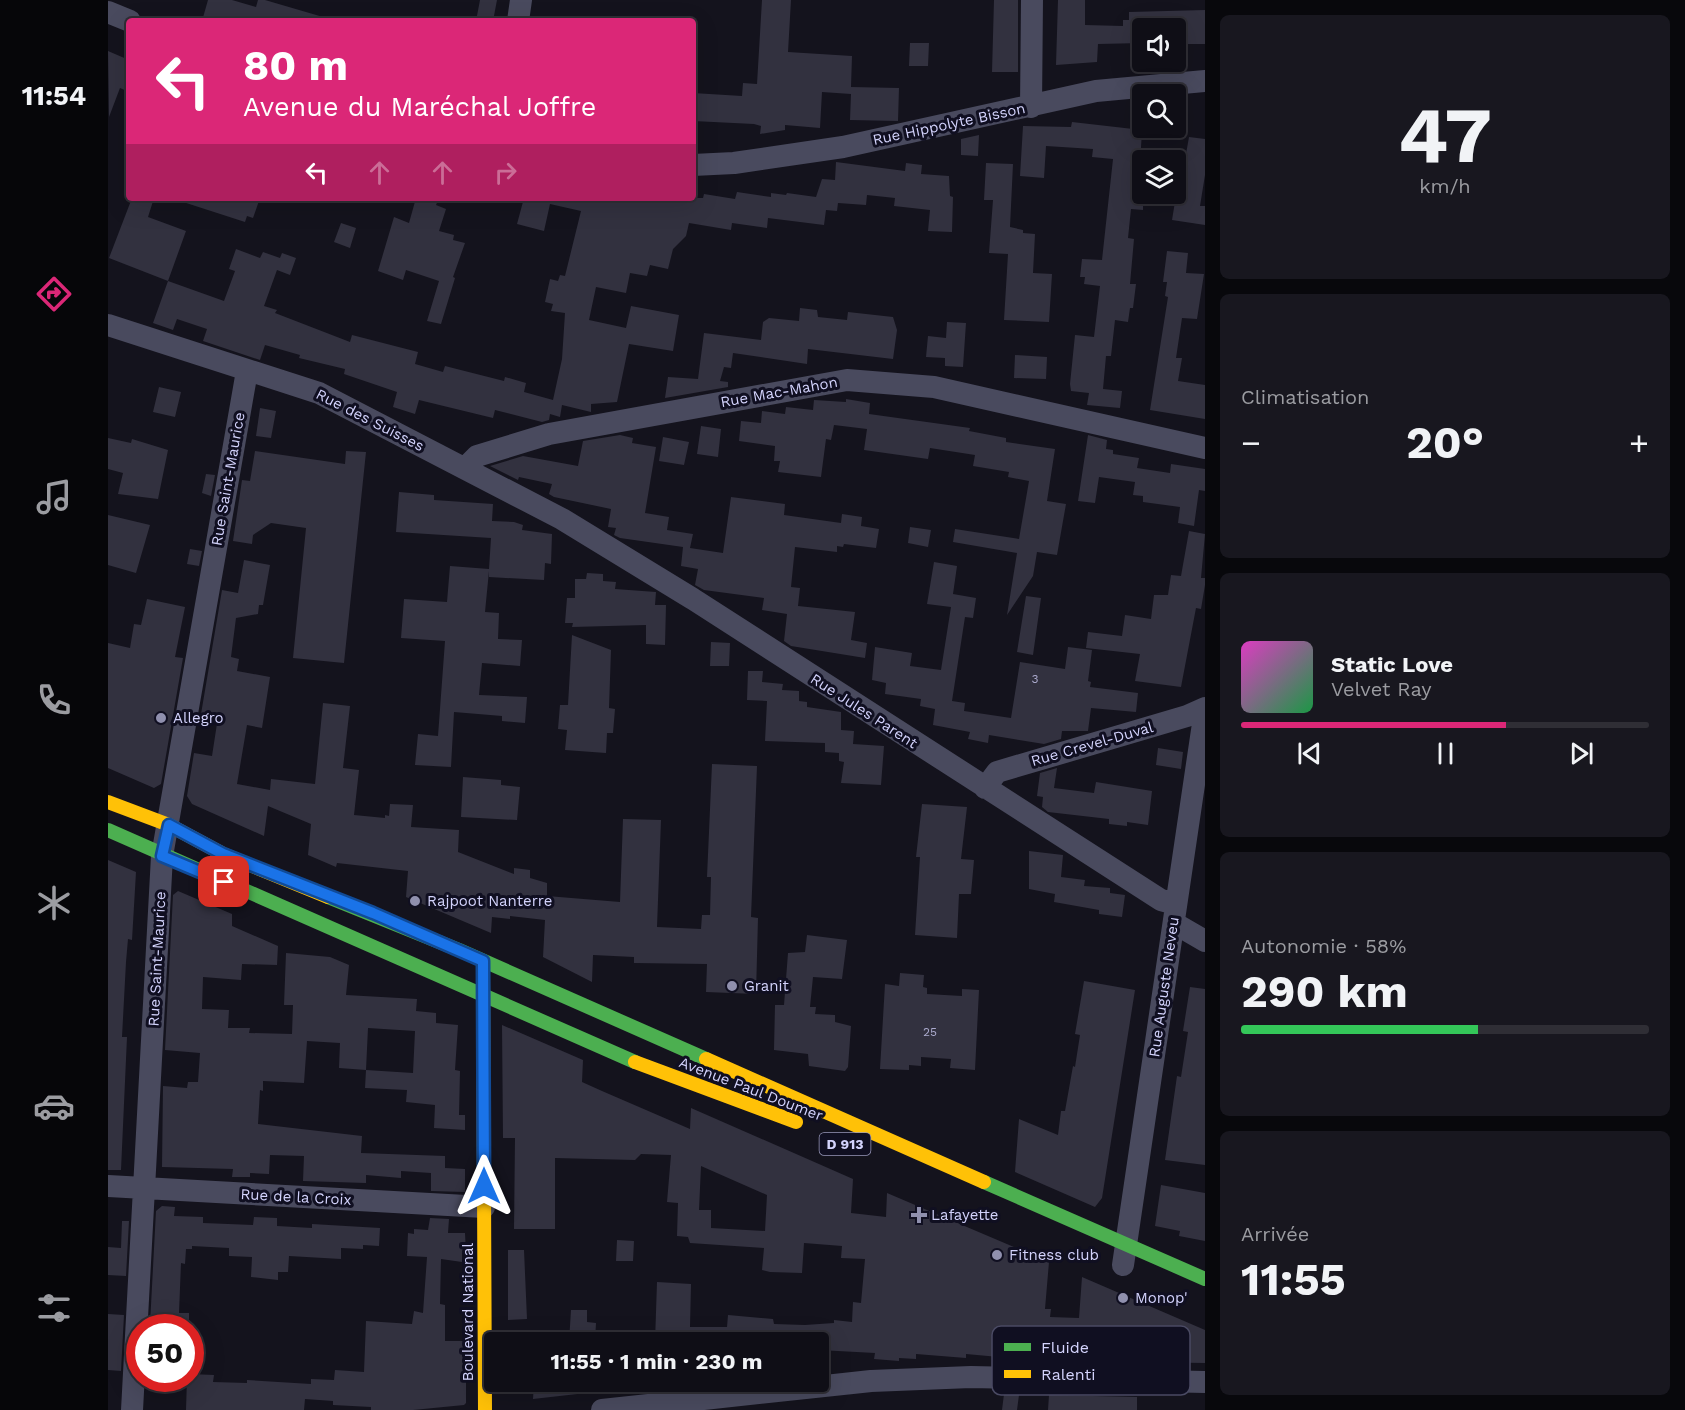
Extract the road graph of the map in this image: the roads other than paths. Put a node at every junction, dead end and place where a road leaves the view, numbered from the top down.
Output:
1 (521, 0) edge
2 (1032, 0) edge
3 (108, 12) edge
4 (518, 18) edge
5 (126, 19) edge
6 (1205, 81) edge
7 (1031, 107) junction
8 (696, 165) edge
9 (108, 325) edge
10 (247, 371) junction
11 (1205, 448) edge
12 (465, 468) junction
13 (554, 515) joint
14 (1205, 709) edge
15 (986, 788) junction
16 (108, 802) edge
17 (169, 825) junction
18 (108, 830) edge
19 (162, 856) junction
20 (1175, 914) junction
21 (1205, 941) edge
22 (483, 961) junction
23 (484, 993) junction
24 (805, 1126) dead end
25 (108, 1186) edge
26 (145, 1189) junction
27 (484, 1207) junction
28 (1124, 1259) junction
29 (1205, 1279) edge
30 (992, 1377) edge
31 (1190, 1382) edge
32 (1205, 1382) edge
33 (132, 1410) edge
34 (485, 1410) edge
35 (602, 1410) edge

1 - 4 street
2 - 7 street
3 - 5 street
6 - 7 street, Rue Hippolyte Bisson
7 - 8 street, Rue Hippolyte Bisson
9 - 10 street, Rue des Suisses
10 - 12 street, Rue des Suisses
10 - 17 street, Rue Saint-Maurice
11 - 12 street, Rue Mac-Mahon
12 - 13 street, Rue des Suisses
13 - 15 street, Rue Jules Parent
14 - 15 street, Rue Crevel-Duval
14 - 20 street, Rue Auguste Neveu
15 - 20 street, Rue Jules Parent
16 - 17 main road, D 913
17 - 19 street, Rue Saint-Maurice
17 - 22 main road, D 913
18 - 19 main road, D 913
19 - 23 main road, D 913
19 - 26 street, Rue Saint-Maurice
20 - 21 street, Rue Jules Parent
20 - 28 street, Rue Auguste Neveu
22 - 23 main road, Boulevard National
22 - 28 main road, Avenue Paul Doumer / D 913
23 - 24 main road, Avenue Paul Doumer / D 913
23 - 27 main road, Boulevard National
25 - 26 street, Rue de la Croix
26 - 27 street, Rue de la Croix
26 - 33 street, Rue Saint-Maurice
27 - 34 main road, Boulevard National
28 - 29 main road, Avenue Paul Doumer / D 913
30 - 35 street
31 - 32 street

